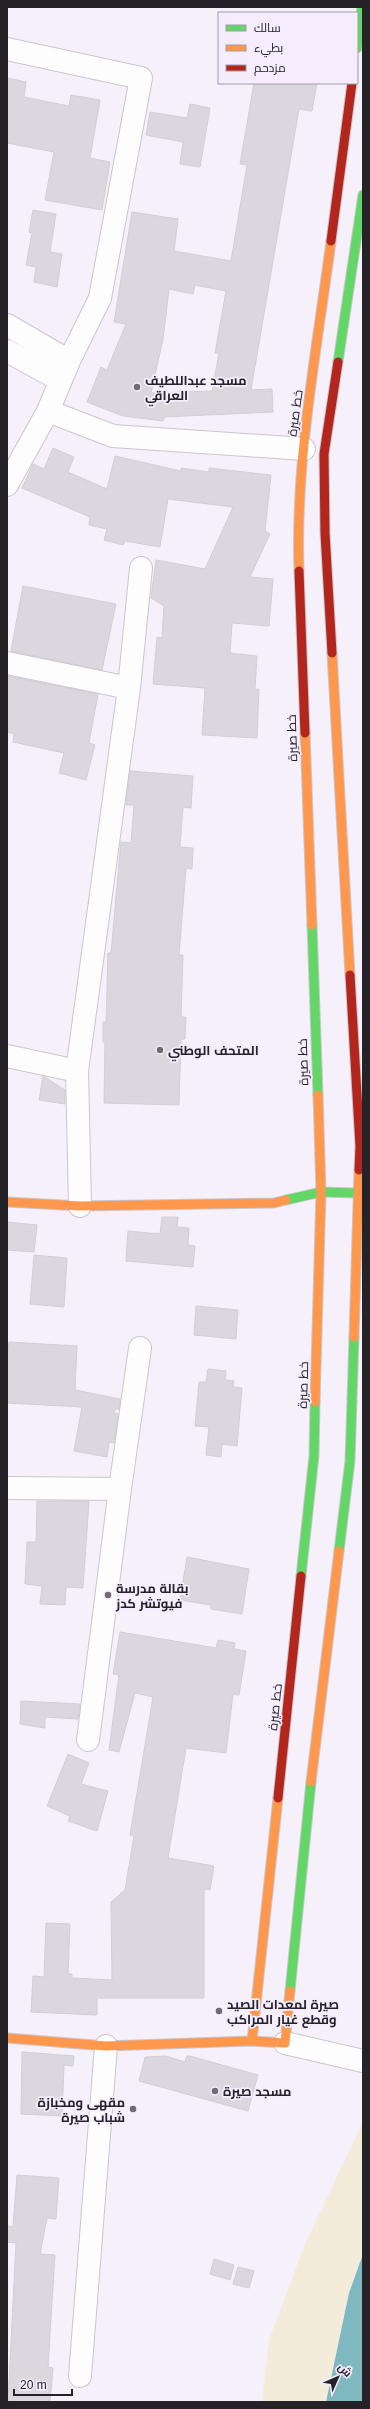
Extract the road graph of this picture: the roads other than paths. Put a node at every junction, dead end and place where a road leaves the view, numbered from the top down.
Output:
1 (362, 7) edge
2 (358, 40) edge
3 (7, 48) edge
4 (352, 84) edge
5 (363, 195) edge
6 (7, 326) edge
7 (7, 351) edge
8 (69, 361) junction
9 (60, 380) junction
10 (48, 411) junction
11 (314, 451) junction
12 (7, 485) edge
13 (141, 568) dead end
14 (7, 663) edge
15 (129, 688) junction
16 (7, 1056) edge
17 (77, 1071) junction
18 (321, 1192) junction
19 (358, 1193) junction
20 (7, 1202) edge
21 (80, 1206) junction
22 (140, 1348) dead end
23 (7, 1488) edge
24 (120, 1489) junction
25 (88, 1740) dead end
26 (7, 2038) edge
27 (252, 2041) junction
28 (285, 2044) junction
29 (106, 2046) junction
30 (363, 2060) edge
31 (80, 2376) dead end

1 - 2 street
3 - 8 street
4 - 11 street, خط صيرة
5 - 11 street, خط صيرة
6 - 8 street
7 - 9 street
8 - 9 street
9 - 10 street
10 - 11 street
10 - 12 street
11 - 18 street, خط صيرة
11 - 19 street, خط صيرة
13 - 15 street
14 - 15 street
15 - 17 street
16 - 17 street
17 - 21 street
18 - 19 street
18 - 21 street
18 - 27 street, خط صيرة
19 - 28 street, خط صيرة
20 - 21 street
22 - 24 street
23 - 24 street
24 - 25 street
26 - 29 street
27 - 28 street
27 - 29 street
28 - 30 street
29 - 31 street

